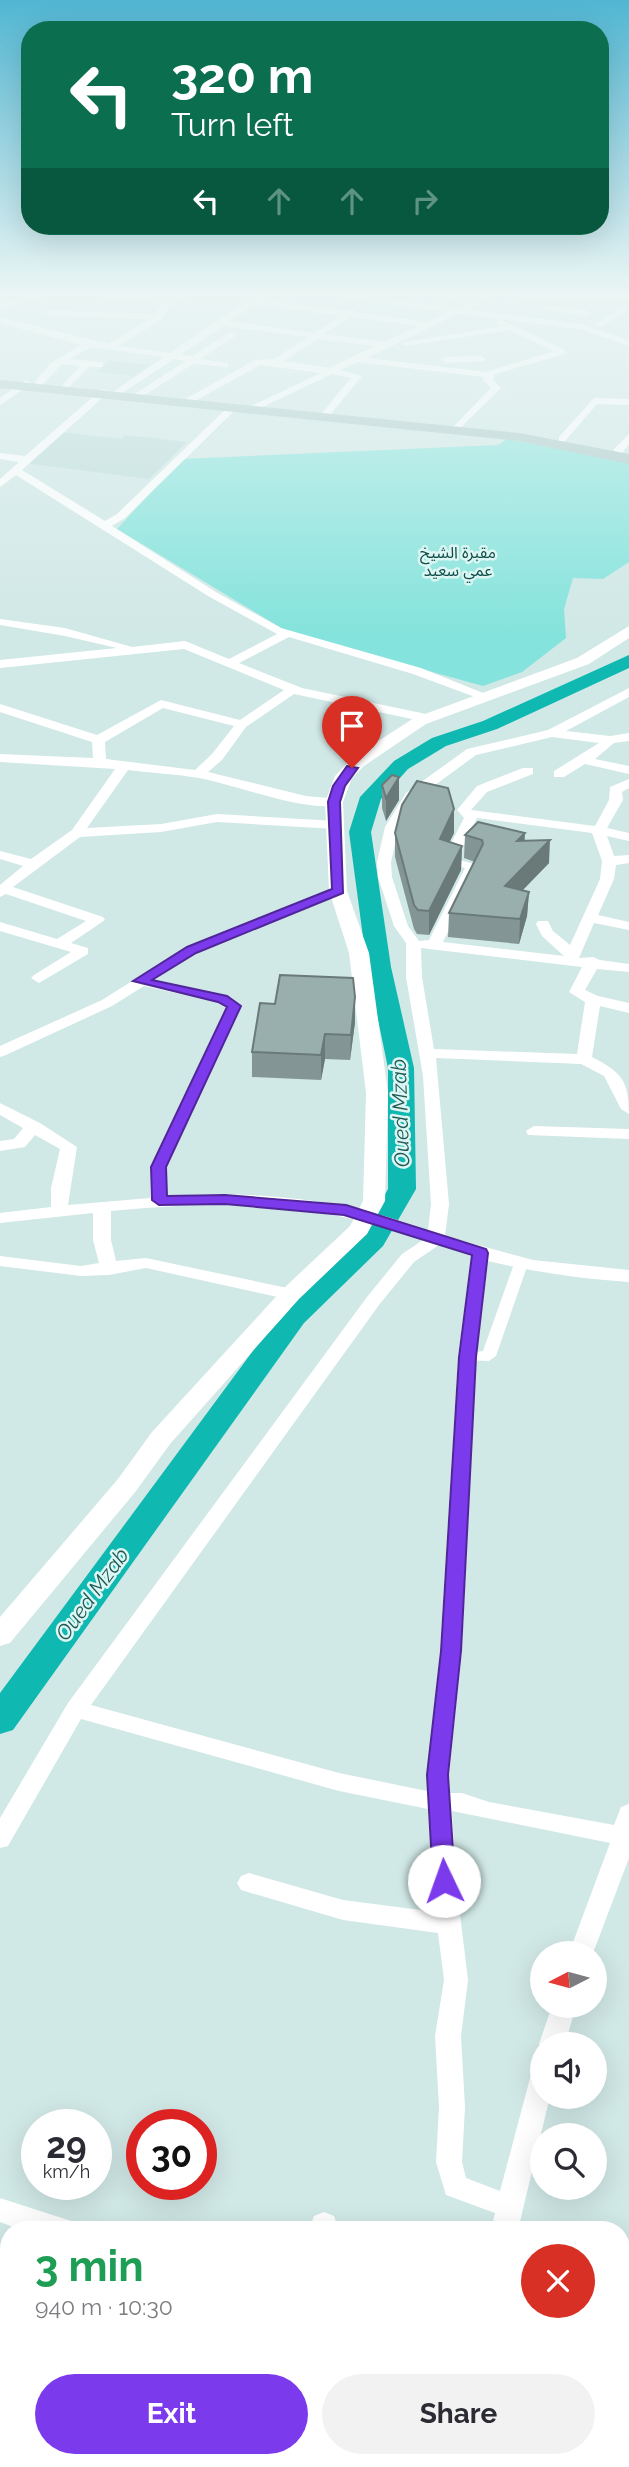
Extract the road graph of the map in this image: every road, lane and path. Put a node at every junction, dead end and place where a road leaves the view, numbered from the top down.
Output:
1 (95, 404) edge
2 (200, 404) edge
3 (223, 404) edge
4 (262, 404) edge
5 (335, 404) edge
6 (480, 404) edge
7 (590, 404) edge
8 (232, 408) junction
9 (254, 408) junction
10 (327, 414) junction
11 (457, 428) junction
12 (629, 438) edge
13 (562, 439) junction
14 (625, 455) edge
15 (0, 456) edge
16 (29, 460) junction
17 (16, 471) junction
18 (0, 484) edge
19 (106, 526) junction
20 (0, 622) edge
21 (629, 631) edge
22 (286, 634) junction
23 (136, 650) junction
24 (230, 663) junction
25 (0, 664) edge
26 (293, 689) junction
27 (487, 697) junction
28 (624, 700) edge
29 (0, 708) edge
30 (426, 718) junction
31 (242, 724) junction
32 (552, 733) junction
33 (629, 737) edge
34 (98, 740) junction
35 (610, 740) junction
36 (0, 758) edge
37 (583, 760) junction
38 (100, 762) junction
39 (123, 766) junction
40 (629, 770) edge
41 (528, 771) dead end
42 (198, 774) junction
43 (559, 774) dead end
44 (629, 783) edge
45 (334, 802) junction
46 (478, 814) dead end
47 (336, 825) junction
48 (598, 832) junction
49 (77, 833) junction
50 (629, 837) edge
51 (0, 855) edge
52 (629, 859) edge
53 (609, 861) junction
54 (36, 864) junction
55 (4, 884) edge
56 (338, 891) junction
57 (591, 918) junction
58 (543, 924) dead end
59 (0, 926) edge
60 (629, 926) edge
61 (60, 943) junction
62 (413, 943) junction
63 (434, 946) junction
64 (571, 957) junction
65 (593, 961) junction
66 (629, 968) edge
67 (39, 978) dead end
68 (140, 981) junction
69 (593, 1000) junction
70 (629, 1008) edge
71 (0, 1052) edge
72 (425, 1053) junction
73 (591, 1063) junction
74 (629, 1070) edge
75 (0, 1108) edge
76 (629, 1109) edge
77 (34, 1126) junction
78 (534, 1131) dead end
79 (629, 1134) edge
80 (0, 1146) edge
81 (159, 1200) junction
82 (102, 1207) junction
83 (59, 1211) junction
84 (0, 1217) edge
85 (430, 1237) junction
86 (480, 1253) junction
87 (0, 1261) edge
88 (522, 1261) junction
89 (109, 1270) junction
90 (629, 1276) edge
91 (291, 1294) junction
92 (467, 1357) junction
93 (0, 1636) edge
94 (76, 1709) junction
95 (439, 1801) junction
96 (626, 1825) edge
97 (0, 1839) edge
98 (249, 1882) dead end
99 (449, 1924) junction
100 (586, 1941) edge
101 (534, 2109) edge
102 (0, 2210) edge
103 (507, 2218) edge
104 (34, 2221) edge

1 - 16 street
2 - 8 main road
3 - 9 main road
4 - 9 street
5 - 10 street
6 - 11 street
7 - 13 street
8 - 9 main road
8 - 19 street
9 - 10 main road
9 - 11 main road
10 - 11 main road
11 - 13 main road
11 - 14 main road
12 - 14 street
13 - 14 main road
15 - 16 street
16 - 17 street
17 - 18 street
17 - 19 street
19 - 22 street
20 - 23 street
21 - 27 street
22 - 24 street
22 - 27 street
23 - 24 street
23 - 25 street
24 - 26 street
26 - 30 street
26 - 31 street
27 - 30 street
28 - 32 street
29 - 34 street
30 - 45 street
31 - 34 street
31 - 42 street
32 - 35 street
32 - 62 street
33 - 35 street
34 - 38 street
35 - 37 street
36 - 38 street
37 - 40 street
37 - 43 street
38 - 39 street
39 - 42 street
39 - 49 street
41 - 63 street
42 - 45 street
44 - 48 street
45 - 47 street
46 - 48 street
47 - 49 street
47 - 56 street
48 - 50 street
48 - 53 street
49 - 54 street
51 - 54 street
52 - 53 street
53 - 57 street
54 - 55 street
55 - 61 street
56 - 68 street
56 - 91 street
57 - 60 street
57 - 64 street
58 - 64 street
59 - 61 street
61 - 67 street
62 - 63 street
62 - 72 street
63 - 64 street
64 - 65 street
65 - 66 street
65 - 69 street
68 - 71 street
68 - 81 street
69 - 70 street
69 - 73 street
72 - 73 street
72 - 85 street
73 - 74 street
73 - 76 street
75 - 77 street
77 - 80 street
77 - 83 street
78 - 79 street
81 - 82 street
81 - 85 street
82 - 83 street
82 - 89 street
83 - 84 street
85 - 86 street
85 - 94 street
86 - 88 street
86 - 92 street
87 - 89 street
88 - 90 street
88 - 92 street
89 - 91 street
91 - 93 street
92 - 95 street
94 - 95 street
94 - 97 street
95 - 96 street
95 - 99 street
96 - 100 street
98 - 99 street
99 - 103 street
101 - 103 street
102 - 104 street

